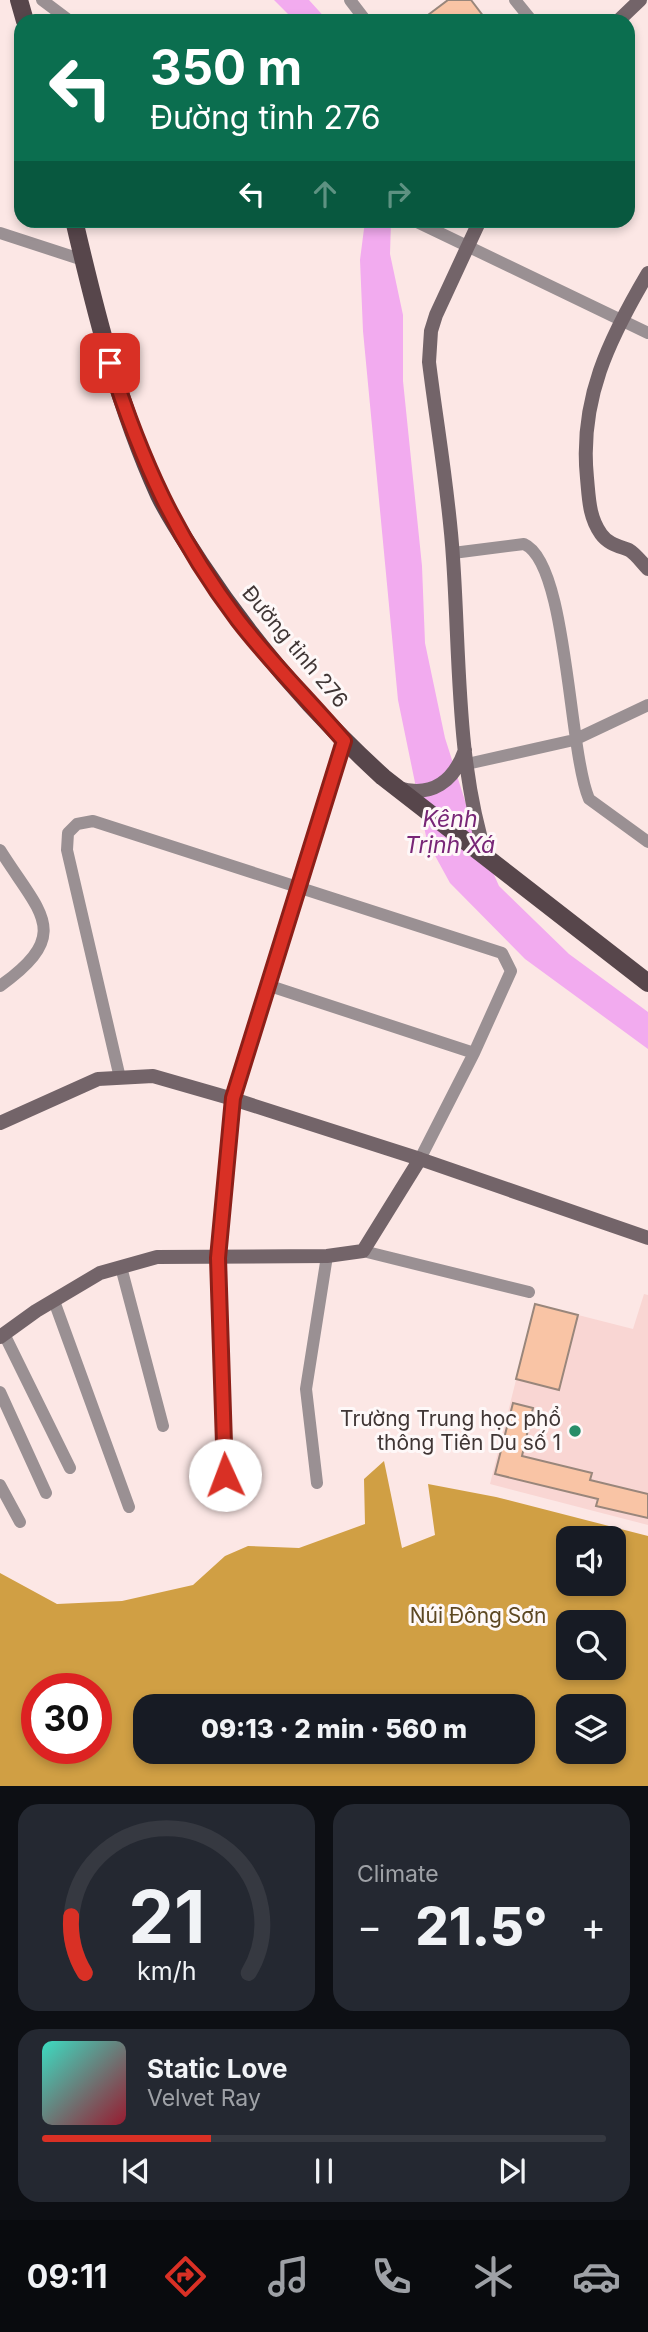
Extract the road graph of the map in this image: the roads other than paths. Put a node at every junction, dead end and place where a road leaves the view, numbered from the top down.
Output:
1 (42, 0) edge
2 (350, 0) edge
3 (516, 0) edge
4 (640, 0) edge
5 (61, 14) edge
6 (361, 14) edge
7 (527, 14) edge
8 (625, 14) edge
9 (76, 228) edge
10 (428, 228) edge
11 (476, 228) edge
12 (0, 233) edge
13 (466, 248) junction
14 (83, 260) junction
15 (648, 272) edge
16 (620, 320) junction
17 (648, 333) edge
18 (453, 553) junction
19 (648, 569) edge
20 (648, 705) edge
21 (574, 740) junction
22 (344, 741) junction
23 (466, 756) junction
24 (397, 788) junction
25 (648, 842) edge
26 (0, 850) edge
27 (487, 859) junction
28 (298, 885) junction
29 (648, 983) edge
30 (267, 985) junction
31 (0, 986) edge
32 (474, 1052) junction
33 (120, 1078) junction
34 (233, 1098) junction
35 (0, 1123) edge
36 (420, 1159) junction
37 (648, 1237) edge
38 (363, 1251) junction
39 (327, 1256) junction
40 (218, 1258) junction
41 (121, 1267) junction
42 (528, 1292) dead end
43 (54, 1301) junction
44 (2, 1336) edge
45 (0, 1392) edge
46 (163, 1426) dead end
47 (70, 1468) dead end
48 (225, 1475) dead end
49 (317, 1483) dead end
50 (0, 1485) edge
51 (46, 1493) dead end
52 (129, 1507) dead end
53 (20, 1522) dead end

1 - 5 street
2 - 6 street
3 - 7 street
4 - 8 main road
9 - 14 main road, Đường tỉnh 276
10 - 13 street
11 - 13 main road
12 - 14 street
13 - 16 street
13 - 18 main road
14 - 22 main road, Đường tỉnh 276
15 - 16 main road
16 - 17 street
16 - 19 main road
18 - 21 street
18 - 23 main road
20 - 21 street
21 - 23 street
21 - 25 street
22 - 24 main road, Đường tỉnh 276
22 - 28 street
23 - 24 main road
23 - 27 main road
24 - 27 main road, Đường tỉnh 276
26 - 31 street
27 - 29 main road, Đường tỉnh 276
28 - 30 street
28 - 32 street
28 - 33 street
30 - 32 street
30 - 34 street
32 - 36 street
33 - 34 main road
33 - 35 main road
34 - 36 main road
34 - 40 street
36 - 37 main road
36 - 38 main road
38 - 39 main road
38 - 42 street
39 - 40 main road
39 - 49 street
40 - 41 main road
40 - 48 street
41 - 43 main road
41 - 46 street
43 - 44 main road
43 - 52 street
44 - 47 street
45 - 51 street
50 - 53 street

